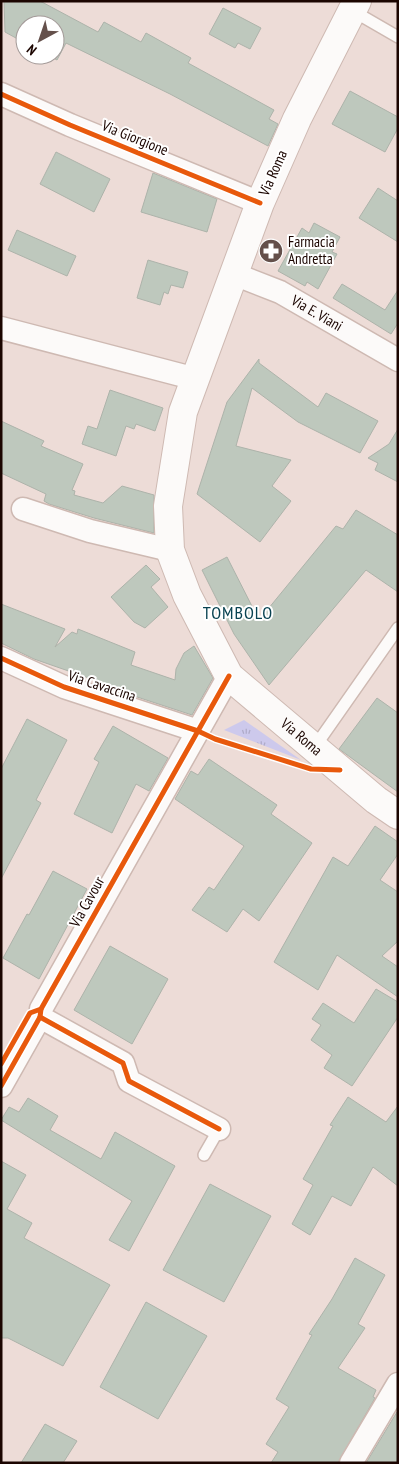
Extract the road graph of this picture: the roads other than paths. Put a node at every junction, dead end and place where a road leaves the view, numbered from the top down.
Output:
1 (355, 6) edge
2 (398, 37) edge
3 (1, 94) edge
4 (260, 203) junction
5 (234, 274) junction
6 (1, 328) edge
7 (398, 360) edge
8 (196, 380) junction
9 (23, 510) dead end
10 (170, 550) junction
11 (398, 628) edge
12 (1, 658) edge
13 (229, 676) junction
14 (198, 731) junction
15 (314, 748) junction
16 (398, 815) edge
17 (40, 1017) junction
18 (1, 1086) edge
19 (219, 1129) joint
20 (204, 1155) dead end
21 (398, 1384) edge
22 (351, 1463) edge

1 - 2 lane
1 - 4 main road, Via Roma
3 - 4 street, Via Giorgione
4 - 5 main road, Via Roma
5 - 7 street, Via E. Viani
5 - 8 main road, Via Roma
6 - 8 street
8 - 10 main road, Via Roma
9 - 10 street
10 - 13 main road, Via Roma
11 - 15 lane
12 - 14 street, Via Cavaccina
13 - 14 street
13 - 15 main road, Via Roma
14 - 17 street, Via Cavour
15 - 16 main road, Via Roma
17 - 18 street, Via Cavour
17 - 19 street
19 - 20 lane
21 - 22 street

